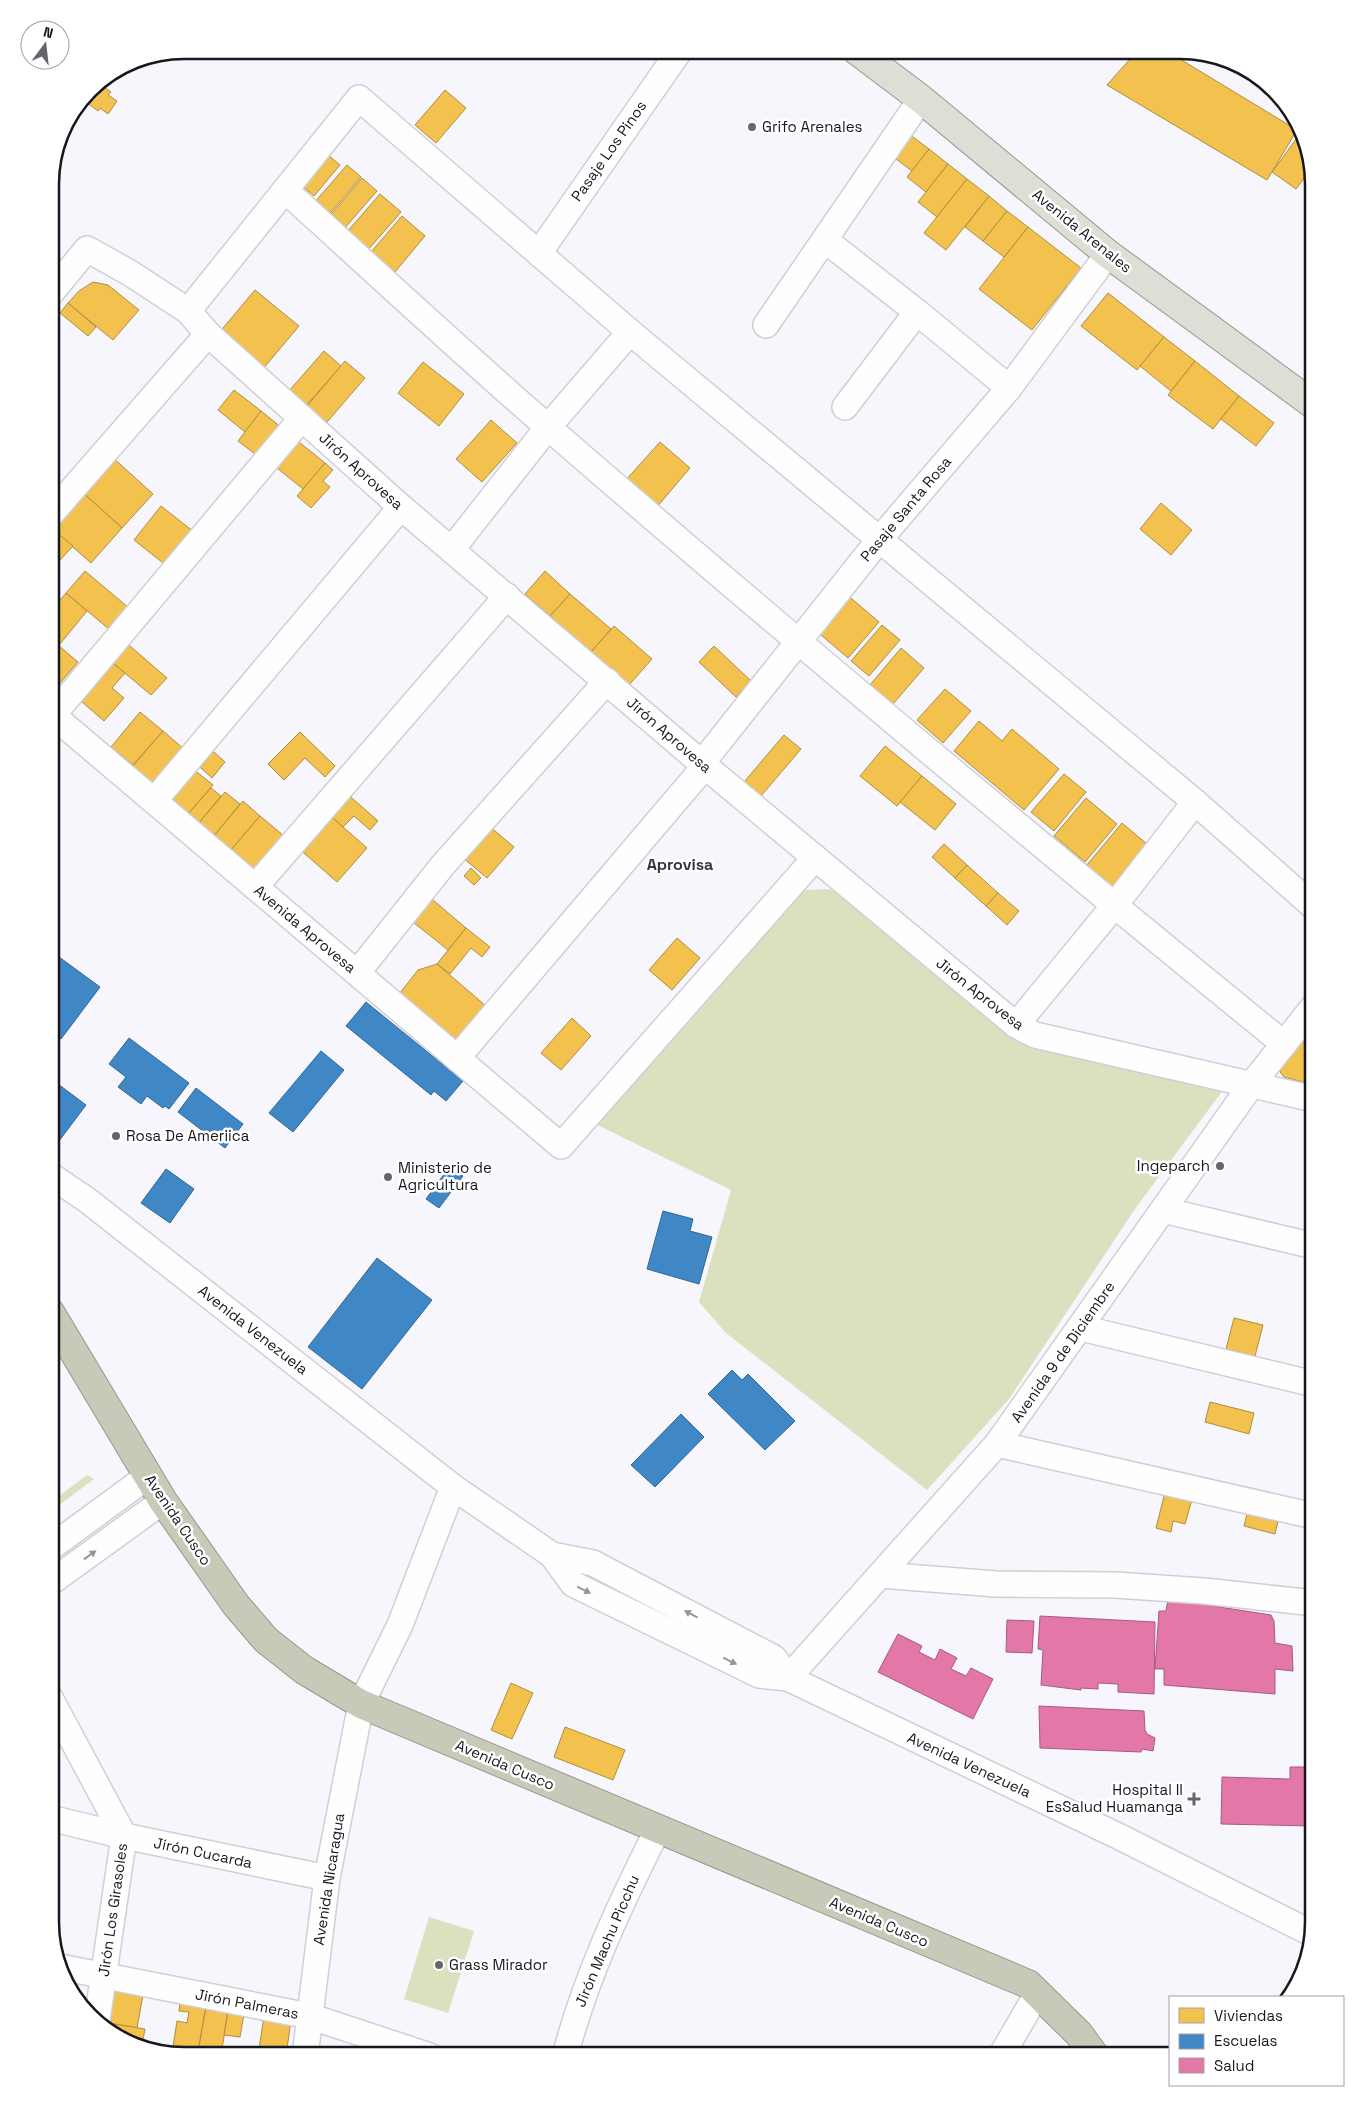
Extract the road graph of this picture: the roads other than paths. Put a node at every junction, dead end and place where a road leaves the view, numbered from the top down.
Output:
1 (674, 59) edge
2 (868, 59) edge
3 (921, 99) junction
4 (285, 190) junction
5 (825, 240) junction
6 (539, 253) junction
7 (1108, 254) junction
8 (59, 283) edge
9 (188, 311) junction
10 (917, 312) junction
11 (766, 325) dead end
12 (630, 332) junction
13 (208, 334) junction
14 (1009, 388) junction
15 (1305, 398) edge
16 (845, 407) dead end
17 (302, 418) junction
18 (548, 427) junction
19 (59, 505) edge
20 (401, 508) junction
21 (879, 540) junction
22 (452, 549) junction
23 (506, 596) junction
24 (797, 640) junction
25 (606, 681) junction
26 (59, 705) edge
27 (59, 721) edge
28 (703, 765) junction
29 (154, 801) junction
30 (1195, 802) junction
31 (815, 858) junction
32 (255, 887) junction
33 (1305, 899) edge
34 (1114, 906) junction
35 (357, 973) junction
36 (1305, 1017) edge
37 (1016, 1025) junction
38 (1284, 1044) junction
39 (457, 1058) junction
40 (1252, 1084) junction
41 (1305, 1097) edge
42 (59, 1181) edge
43 (1163, 1210) junction
44 (1305, 1244) edge
45 (59, 1327) edge
46 (1081, 1328) junction
47 (1305, 1382) edge
48 (997, 1444) junction
49 (148, 1476) junction
50 (453, 1487) junction
51 (163, 1501) junction
52 (1305, 1514) edge
53 (59, 1541) edge
54 (880, 1575) junction
55 (59, 1576) edge
56 (1305, 1596) edge
57 (788, 1678) junction
58 (361, 1704) junction
59 (59, 1715) edge
60 (59, 1820) edge
61 (658, 1829) junction
62 (124, 1836) junction
63 (327, 1878) junction
64 (1305, 1929) edge
65 (68, 1969) edge
66 (104, 1976) junction
67 (1037, 1994) junction
68 (98, 2013) edge
69 (309, 2016) junction
70 (306, 2047) edge
71 (403, 2047) edge
72 (568, 2047) edge
73 (1006, 2047) edge
74 (1088, 2047) edge

1 - 6 street, Pasaje Los Pinos
2 - 3 main road, Avenida Arenales
3 - 5 street
3 - 7 main road, Avenida Arenales
4 - 6 street
4 - 9 street
4 - 18 street
5 - 10 street
5 - 11 street
6 - 12 street
7 - 14 street, Pasaje Santa Rosa
7 - 15 main road, Avenida Arenales
8 - 9 street, Jirón Aprovesa
9 - 13 street, Jirón Aprovesa
10 - 14 street
10 - 16 street
12 - 18 street
12 - 21 street
13 - 17 street, Jirón Aprovesa
13 - 19 street
14 - 21 street, Pasaje Santa Rosa
17 - 20 street, Jirón Aprovesa
17 - 26 street
18 - 22 street
18 - 24 street
20 - 22 street, Jirón Aprovesa
20 - 29 street
21 - 24 street, Pasaje Santa Rosa
21 - 30 street
22 - 23 street, Jirón Aprovesa
23 - 25 street, Jirón Aprovesa
23 - 32 street
24 - 28 street, Pasaje Santa Rosa
24 - 34 street
25 - 28 street, Jirón Aprovesa
25 - 35 street
27 - 29 street, Avenida Aprovesa
28 - 31 street, Jirón Aprovesa
28 - 39 street, Pasaje Santa Rosa
29 - 32 street, Avenida Aprovesa
30 - 33 street
30 - 34 street
31 - 37 street, Jirón Aprovesa
31 - 39 street, Avenida Aprovesa
32 - 35 street, Avenida Aprovesa
34 - 37 street
34 - 38 street
35 - 39 street, Avenida Aprovesa
36 - 38 street, Avenida 9 de Diciembre
37 - 40 street, Jirón Aprovesa
38 - 40 street, Avenida 9 de Diciembre
40 - 41 street, Jirón Aprovesa
40 - 43 street, Avenida 9 de Diciembre
42 - 50 street, Avenida Venezuela
43 - 44 street
43 - 46 street, Avenida 9 de Diciembre
45 - 49 highway, Avenida Cusco
46 - 47 street
46 - 48 street, Avenida 9 de Diciembre
48 - 52 street
48 - 54 street, Avenida 9 de Diciembre
49 - 51 highway, Avenida Cusco
49 - 53 street
50 - 57 street, Avenida Venezuela
50 - 58 street
55 -> 51 street
51 - 58 highway, Avenida Cusco
54 - 56 street
54 - 57 street, Avenida 9 de Diciembre
57 - 64 street, Avenida Venezuela
58 - 61 highway, Avenida Cusco
58 - 63 street, Avenida Nicaragua
59 - 62 street, Jirón Los Girasoles
60 - 62 street, Jirón Cucarda
61 - 67 highway, Avenida Cusco
61 - 72 street, Jirón Machu Picchu
62 - 63 street, Jirón Cucarda
62 - 66 street, Jirón Los Girasoles
63 - 69 street, Avenida Nicaragua
65 - 66 street, Jirón Palmeras
66 - 68 street, Jirón Los Girasoles
66 - 69 street, Jirón Palmeras
67 - 73 street
67 - 74 highway, Avenida Cusco
69 - 70 street, Avenida Nicaragua
69 - 71 street, Jirón Palmeras

